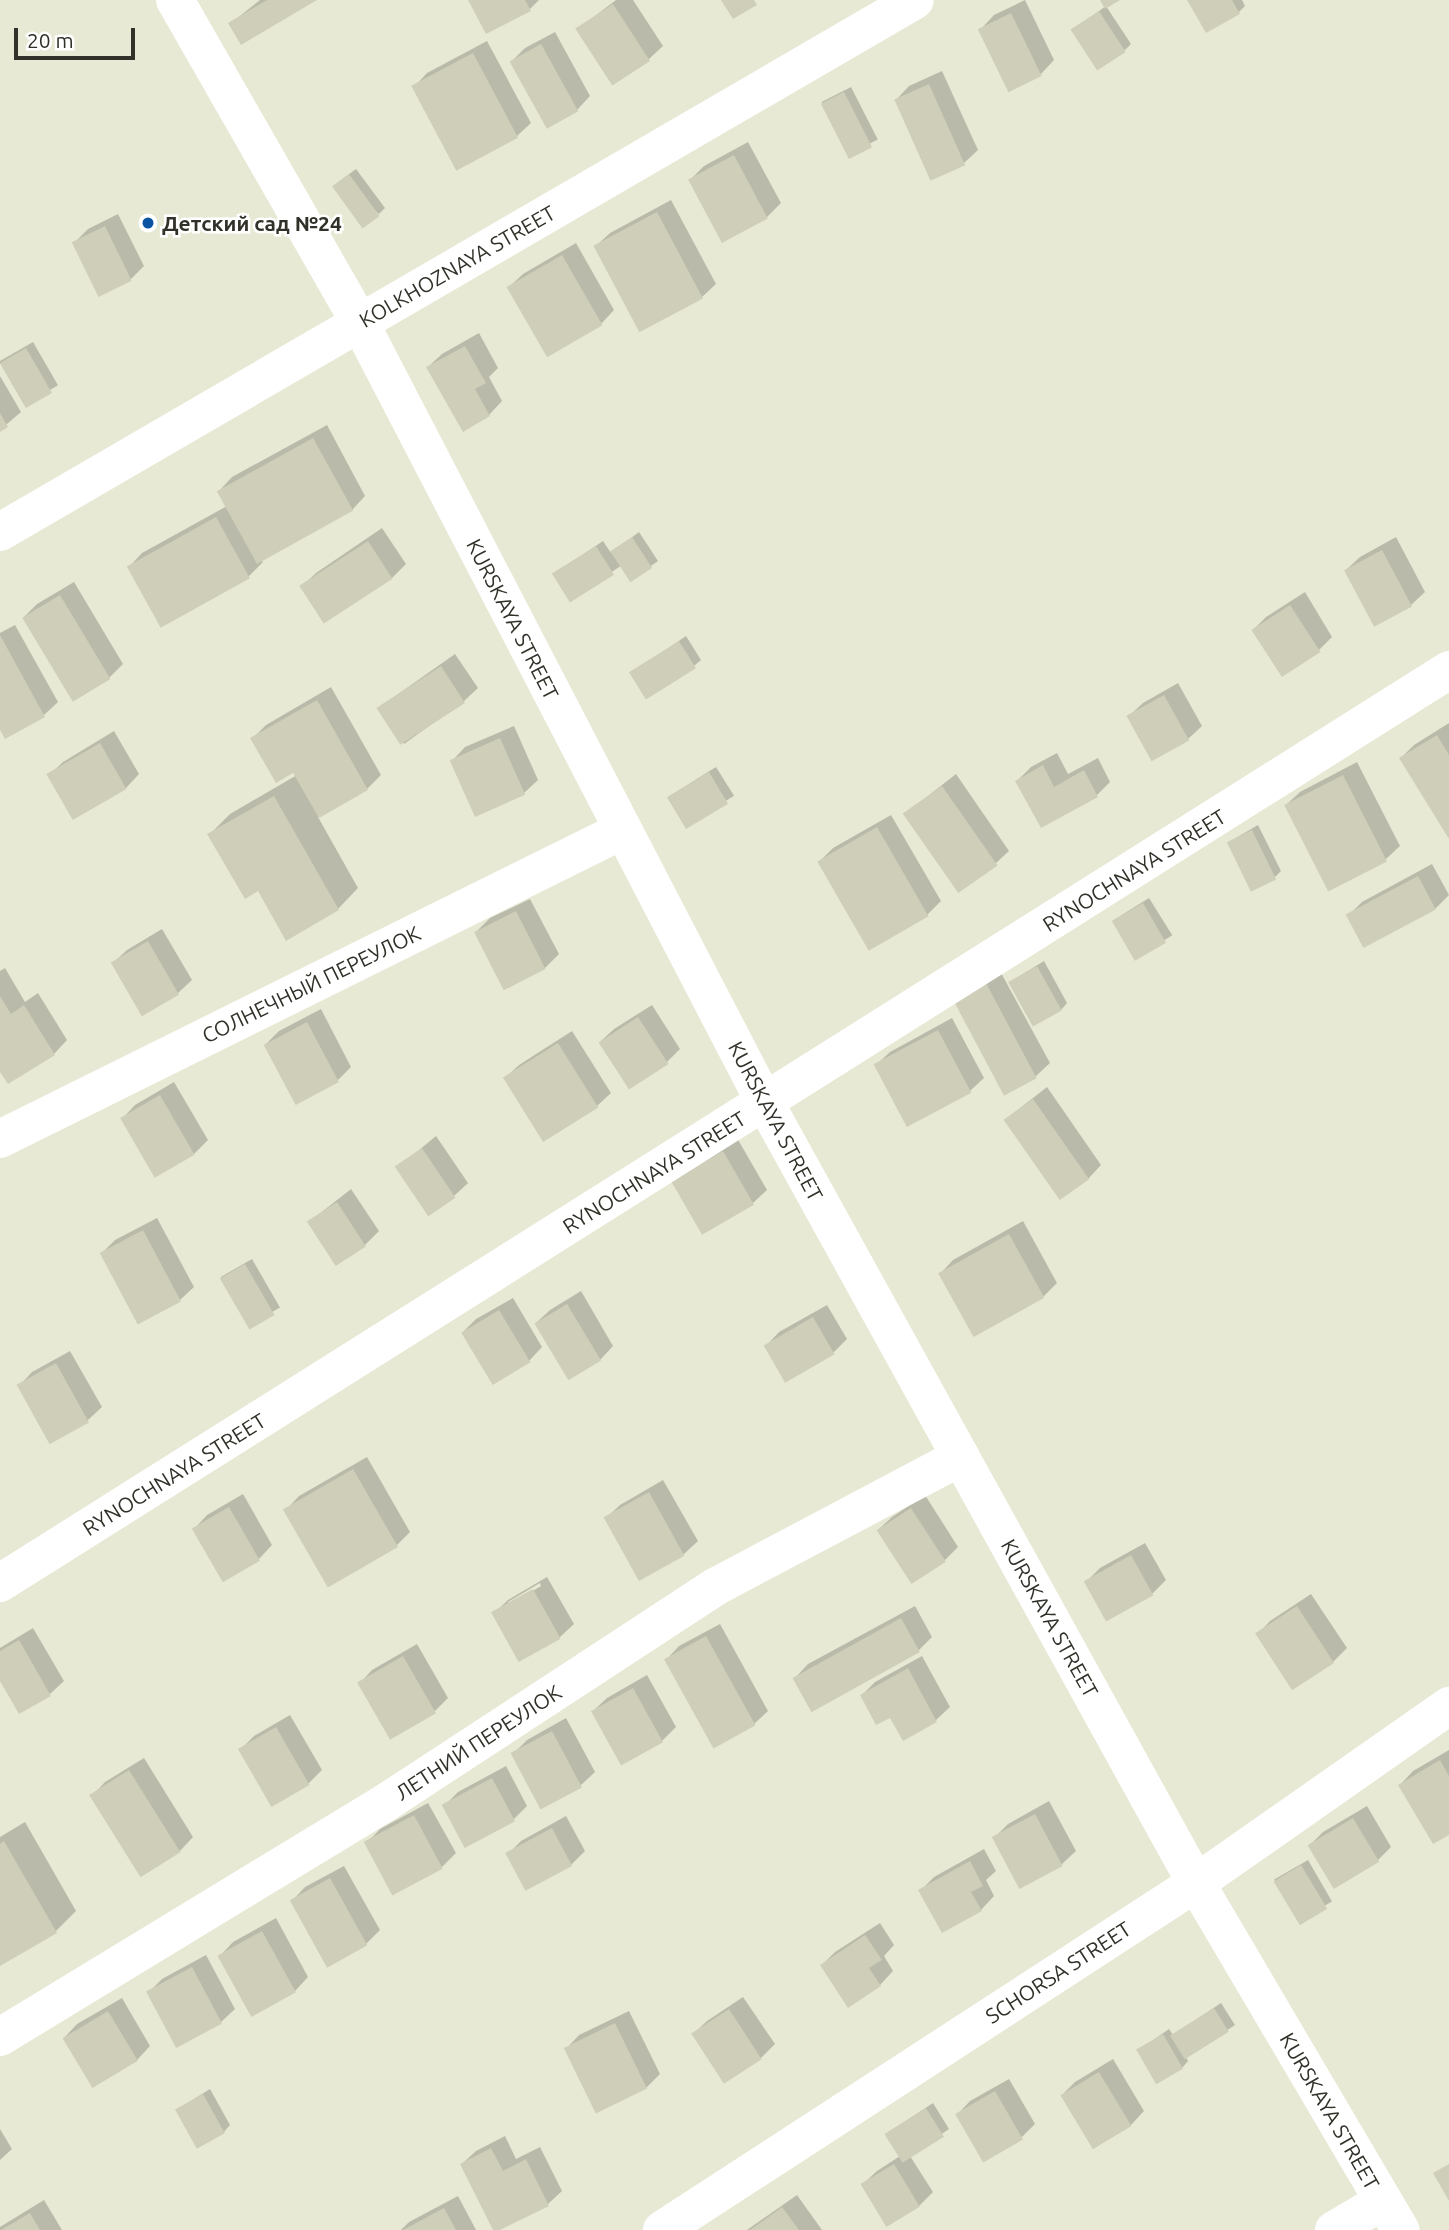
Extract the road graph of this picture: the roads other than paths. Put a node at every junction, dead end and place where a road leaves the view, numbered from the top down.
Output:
1 (175, 0) edge
2 (915, 0) edge
3 (360, 323) junction
4 (0, 533) edge
5 (1449, 670) edge
6 (623, 830) junction
7 (765, 1103) junction
8 (0, 1139) edge
9 (961, 1457) junction
10 (0, 1583) edge
11 (1449, 1706) edge
12 (1196, 1883) junction
13 (0, 2037) edge
14 (1392, 2216) edge
15 (662, 2230) edge
16 (1334, 2230) edge

1 - 3 street, KURSKAYA STREET
2 - 3 street, KOLKHOZNAYA STREET
3 - 4 street, KOLKHOZNAYA STREET
3 - 6 street, KURSKAYA STREET
5 - 7 street, RYNOCHNAYA STREET
6 - 7 street, KURSKAYA STREET
6 - 8 street, СОЛНЕЧНЫЙ ПЕРЕУЛОК
7 - 9 street, KURSKAYA STREET
7 - 10 street, RYNOCHNAYA STREET
9 - 12 street, KURSKAYA STREET
9 - 13 street, ЛЕТНИЙ ПЕРЕУЛОК
11 - 12 street, SCHORSA STREET
12 - 14 street, KURSKAYA STREET
12 - 15 street, SCHORSA STREET
14 - 16 street

